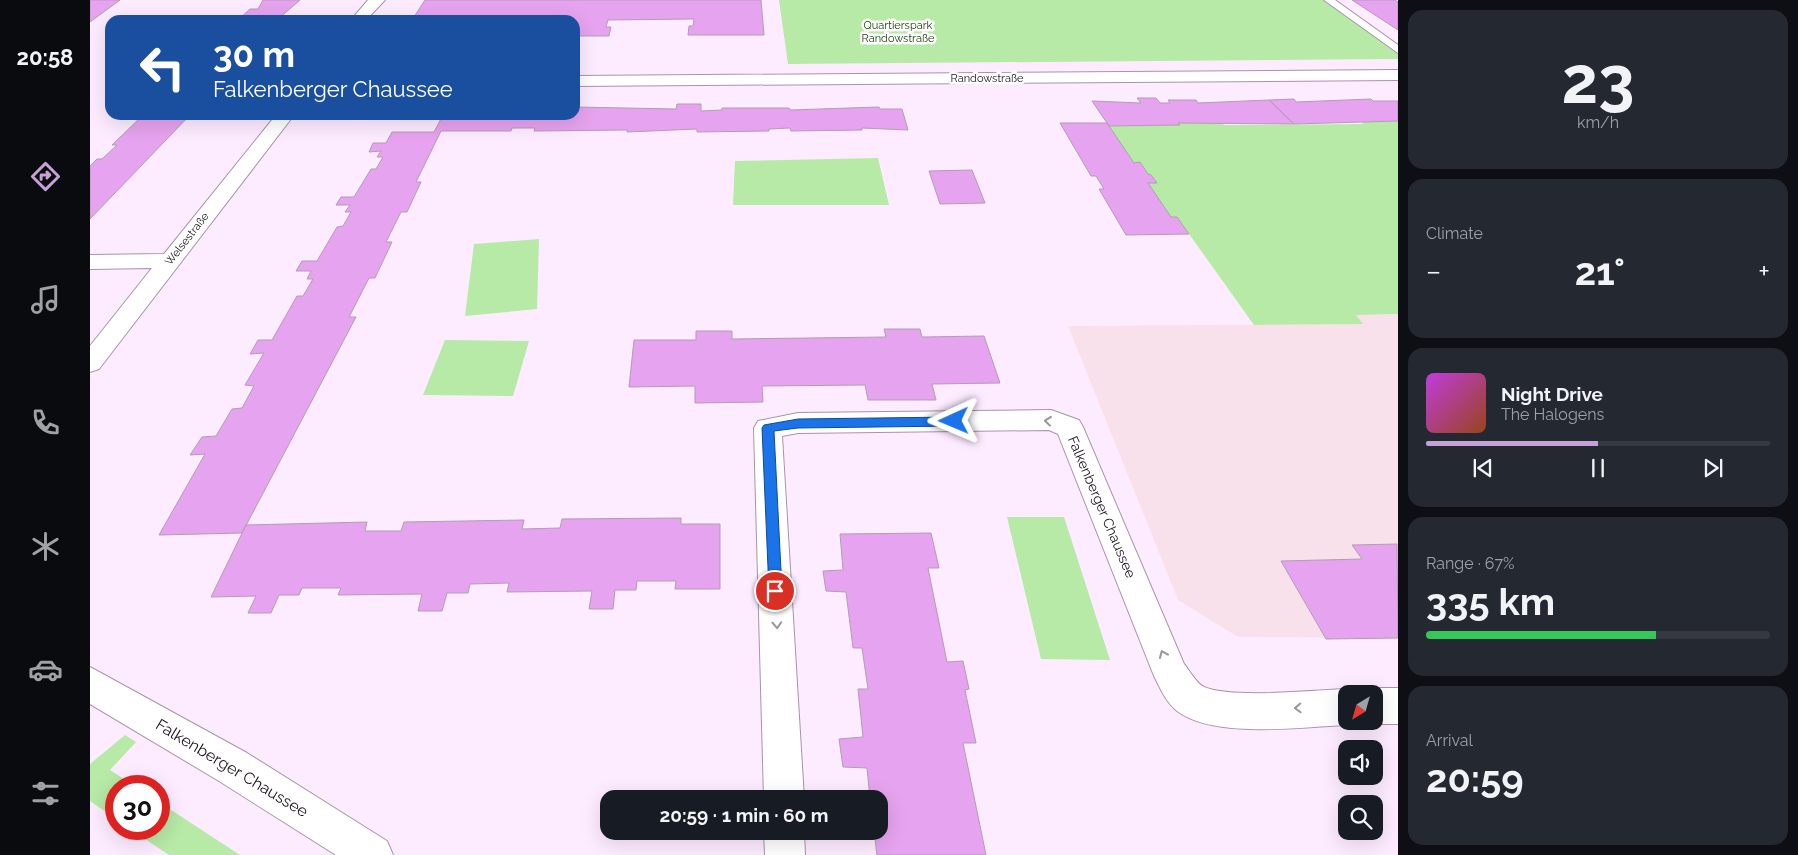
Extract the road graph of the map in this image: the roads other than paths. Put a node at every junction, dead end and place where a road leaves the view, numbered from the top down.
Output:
1 (378, 0) edge
2 (1329, 0) edge
3 (362, 15) edge
4 (1398, 50) edge
5 (1398, 75) edge
6 (580, 81) edge
7 (281, 120) edge
8 (169, 261) junction
9 (90, 262) edge
10 (90, 364) edge
11 (90, 684) edge
12 (1383, 706) edge
13 (1398, 706) edge
14 (1338, 707) edge
15 (784, 790) edge
16 (784, 840) edge
17 (373, 855) edge
18 (785, 855) edge

1 - 3 street
2 - 4 lane
5 - 6 street, Randowstraße
7 - 8 street, Welsestraße
8 - 9 street
8 - 10 street, Welsestraße
11 - 17 street, Falkenberger Chaussee
12 - 13 street
14 -> 15 street, Falkenberger Chaussee
16 - 18 street

